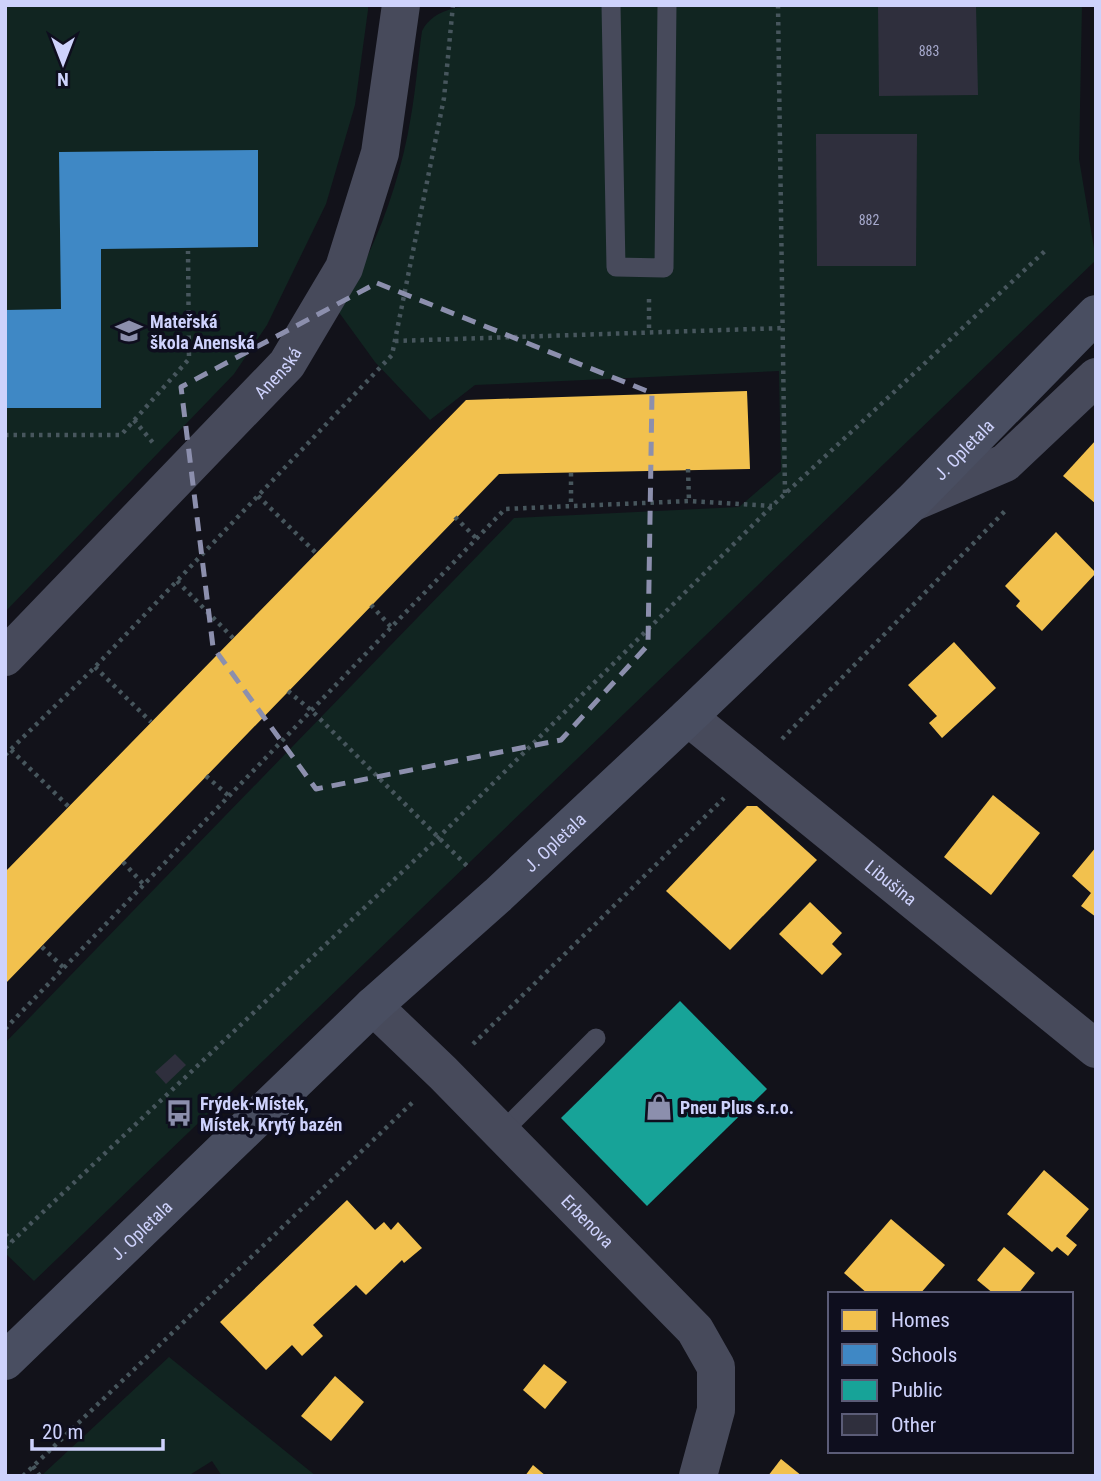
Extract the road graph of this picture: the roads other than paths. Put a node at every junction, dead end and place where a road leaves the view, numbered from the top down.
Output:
1 (401, 5) edge
2 (611, 5) edge
3 (667, 5) edge
4 (1096, 313) edge
5 (1096, 377) edge
6 (911, 503) junction
7 (5, 657) edge
8 (688, 717) junction
9 (373, 1006) junction
10 (596, 1038) dead end
11 (1096, 1049) edge
12 (501, 1133) junction
13 (5, 1361) edge
14 (698, 1476) edge

1 - 7 street, Anenská
2 - 3 lane
4 - 6 main road, J. Opletala
5 - 6 street
6 - 8 main road, J. Opletala
8 - 9 main road, J. Opletala
8 - 11 street, Libušina
9 - 12 street, Erbenova
9 - 13 main road, J. Opletala
10 - 12 lane
12 - 14 street, Erbenova

